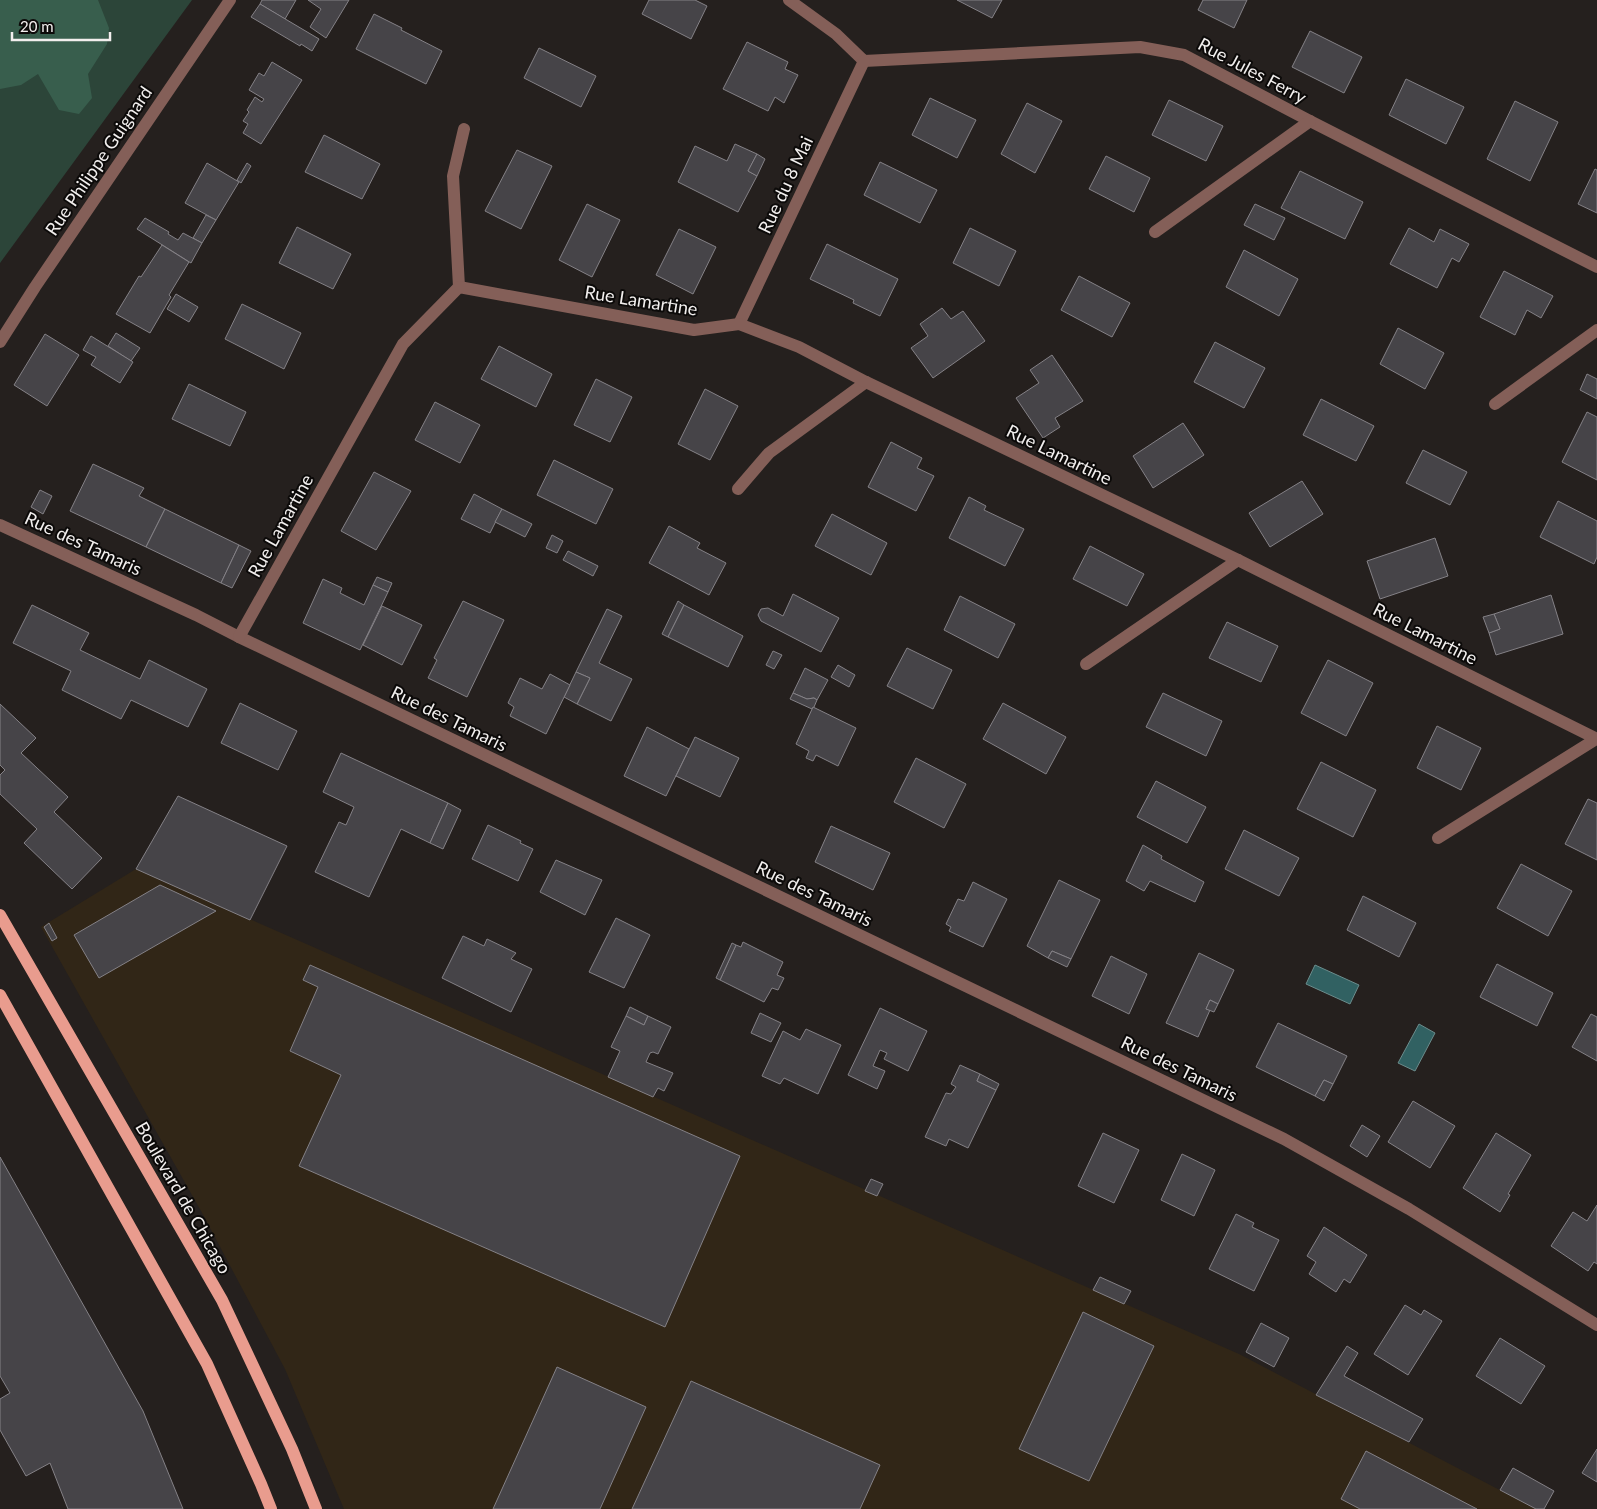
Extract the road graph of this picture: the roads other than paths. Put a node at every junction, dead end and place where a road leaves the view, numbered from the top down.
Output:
1 (230, 0) edge
2 (789, 0) edge
3 (864, 61) junction
4 (1310, 121) junction
5 (464, 129) dead end
6 (1155, 232) dead end
7 (1597, 267) edge
8 (459, 287) junction
9 (739, 324) junction
10 (1597, 330) edge
11 (0, 342) edge
12 (866, 382) junction
13 (1495, 404) dead end
14 (738, 489) dead end
15 (0, 525) edge
16 (1238, 560) junction
17 (239, 637) junction
18 (1086, 664) dead end
19 (1597, 739) edge
20 (1438, 838) dead end
21 (0, 915) edge
22 (0, 995) edge
23 (1597, 1325) edge
24 (271, 1509) edge
25 (316, 1509) edge

1 - 11 street, Rue Philippe Guignard
2 - 3 street
3 - 4 street, Rue Jules Ferry
3 - 9 street, Rue du 8 Mai
4 - 6 street
4 - 7 street, Rue Jules Ferry
5 - 8 street
8 - 9 street, Rue Lamartine
8 - 17 street, Rue Lamartine
9 - 12 street, Rue Lamartine
10 - 13 street
12 - 14 street
12 - 16 street, Rue Lamartine
15 - 17 street, Rue des Tamaris
16 - 18 street
16 - 19 street, Rue Lamartine
17 - 23 street, Rue des Tamaris
19 - 20 street, Rue Lamartine
21 - 25 main road, Boulevard de Chicago
22 - 24 main road

